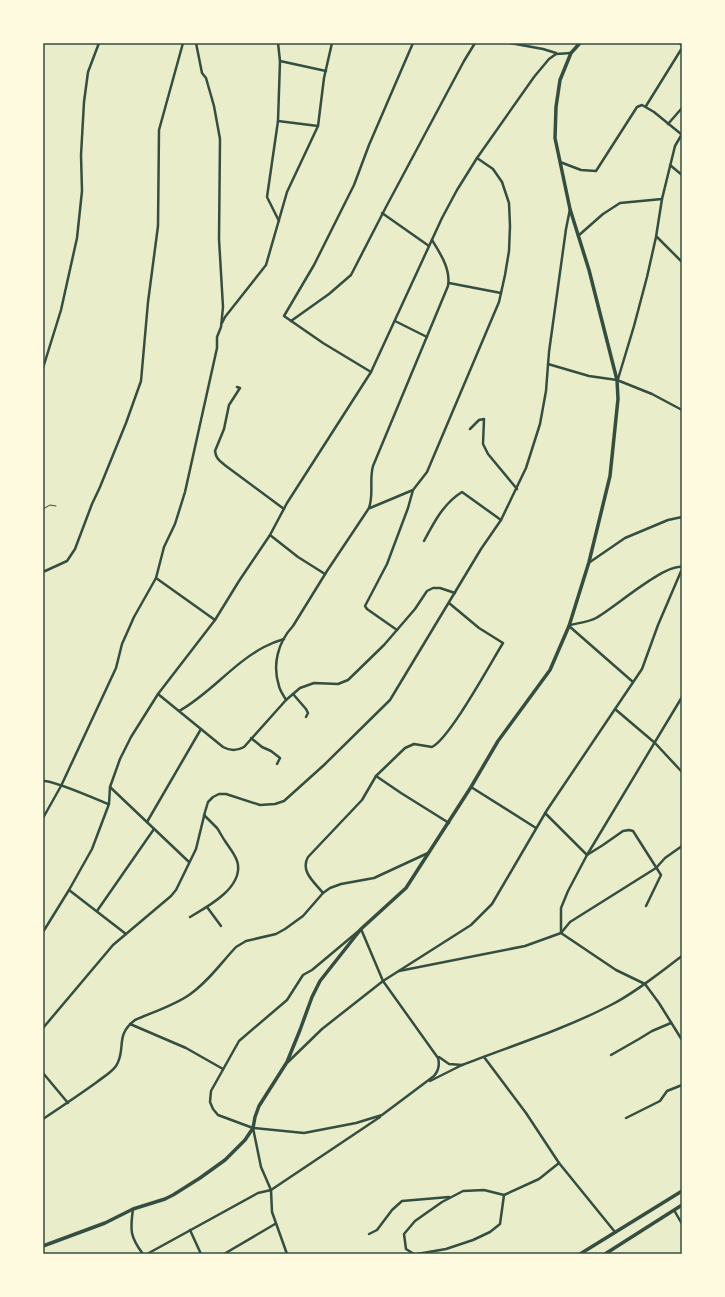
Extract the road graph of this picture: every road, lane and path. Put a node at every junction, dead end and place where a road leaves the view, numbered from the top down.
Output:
1 (98, 43) edge
2 (183, 43) edge
3 (196, 43) edge
4 (278, 43) edge
5 (332, 43) edge
6 (413, 43) edge
7 (475, 43) edge
8 (510, 43) edge
9 (580, 43) edge
10 (680, 43) edge
11 (682, 47) edge
12 (571, 53) junction
13 (556, 54) junction
14 (280, 61) junction
15 (326, 72) junction
16 (646, 106) junction
17 (682, 108) edge
18 (278, 122) junction
19 (668, 124) junction
20 (318, 126) junction
21 (682, 134) edge
22 (477, 158) junction
23 (560, 162) junction
24 (670, 165) junction
25 (682, 175) edge
26 (662, 199) junction
27 (570, 209) junction
28 (382, 214) junction
29 (279, 221) junction
30 (578, 236) junction
31 (656, 237) junction
32 (432, 240) junction
33 (429, 246) junction
34 (682, 262) edge
35 (449, 283) junction
36 (501, 293) junction
37 (291, 321) junction
38 (395, 321) junction
39 (219, 331) junction
40 (427, 337) junction
41 (548, 364) junction
42 (43, 368) edge
43 (371, 372) junction
44 (618, 380) junction
45 (237, 387) dead end
46 (682, 410) edge
47 (470, 429) dead end
48 (517, 489) junction
49 (413, 490) junction
50 (56, 506) dead end
51 (369, 508) junction
52 (43, 509) edge
53 (284, 509) junction
54 (682, 517) edge
55 (501, 520) junction
56 (270, 535) junction
57 (424, 540) dead end
58 (589, 562) junction
59 (682, 568) edge
60 (43, 572) edge
61 (325, 574) junction
62 (156, 578) junction
63 (455, 593) junction
64 (449, 603) junction
65 (215, 620) junction
66 (569, 626) junction
67 (397, 630) junction
68 (284, 638) junction
69 (633, 682) junction
70 (158, 694) junction
71 (293, 694) junction
72 (682, 697) edge
73 (286, 700) junction
74 (616, 709) junction
75 (179, 711) junction
76 (306, 717) dead end
77 (201, 729) junction
78 (251, 738) junction
79 (655, 743) junction
80 (277, 764) dead end
81 (682, 772) edge
82 (376, 776) junction
83 (43, 781) edge
84 (61, 786) junction
85 (110, 787) junction
86 (471, 787) junction
87 (109, 804) junction
88 (545, 813) junction
89 (204, 815) junction
90 (43, 818) edge
91 (147, 822) junction
92 (449, 823) junction
93 (536, 828) junction
94 (154, 829) junction
95 (682, 846) edge
96 (430, 852) junction
97 (587, 855) junction
98 (189, 862) junction
99 (656, 868) junction
100 (69, 890) junction
101 (323, 893) junction
102 (646, 906) dead end
103 (208, 907) junction
104 (97, 911) junction
105 (190, 917) dead end
106 (221, 926) dead end
107 (361, 929) junction
108 (43, 931) edge
109 (561, 933) junction
110 (126, 934) junction
111 (682, 956) edge
112 (396, 971) junction
113 (383, 981) junction
114 (644, 984) junction
115 (671, 1022) junction
116 (130, 1024) junction
117 (43, 1028) edge
118 (682, 1040) edge
119 (436, 1054) junction
120 (611, 1055) dead end
121 (484, 1056) junction
122 (287, 1062) junction
123 (462, 1065) junction
124 (223, 1069) junction
125 (43, 1073) edge
126 (682, 1084) edge
127 (422, 1085) junction
128 (68, 1103) junction
129 (382, 1115) junction
130 (626, 1118) dead end
131 (43, 1119) edge
132 (253, 1128) junction
133 (559, 1163) junction
134 (271, 1190) junction
135 (682, 1190) edge
136 (504, 1195) junction
137 (452, 1197) junction
138 (681, 1206) edge
139 (133, 1209) junction
140 (674, 1210) junction
141 (275, 1224) junction
142 (682, 1224) edge
143 (190, 1230) junction
144 (615, 1232) junction
145 (369, 1234) dead end
146 (43, 1246) edge
147 (143, 1254) edge
148 (147, 1254) edge
149 (201, 1254) edge
150 (224, 1254) edge
151 (286, 1254) edge
152 (416, 1254) edge
153 (580, 1254) edge
154 (605, 1254) edge

1 - 42 street
2 - 60 street
3 - 39 street
4 - 14 street
5 - 15 street
6 - 37 street
7 - 28 street
8 - 13 street
9 - 12 main road
10 - 11 street
11 - 16 street
12 - 13 street
12 - 23 main road
13 - 22 street
14 - 15 street
14 - 18 street
15 - 20 street
16 - 19 street
16 - 23 street
17 - 19 street
18 - 20 street
18 - 29 street
19 - 21 street
20 - 29 street
21 - 24 street
22 - 32 street
22 - 36 street
23 - 27 main road
24 - 25 street
24 - 26 street
26 - 30 street
26 - 31 street
27 - 30 main road
27 - 41 street
28 - 33 street
28 - 37 street
29 - 39 street
30 - 44 main road
31 - 34 street
31 - 44 street
32 - 33 street
32 - 35 street
33 - 38 street
35 - 36 street
35 - 40 street
36 - 49 street
37 - 43 street
38 - 40 street
38 - 43 street
39 - 62 street
40 - 51 street
41 - 44 street
41 - 48 street
43 - 53 street
44 - 46 street
44 - 58 main road
45 - 53 street
47 - 48 street
48 - 55 street
49 - 51 street
49 - 67 street
50 - 52 lane
51 - 61 street
53 - 56 street
54 - 58 street
55 - 57 street
55 - 63 street
56 - 61 street
56 - 65 street
58 - 66 main road
59 - 66 street
59 - 69 street
61 - 68 street
62 - 65 street
62 - 84 street
63 - 64 street
63 - 67 street
64 - 82 street
64 - 89 street
65 - 70 street
66 - 69 street
66 - 86 main road
67 - 71 street
68 - 73 street
68 - 75 street
69 - 74 street
70 - 75 street
70 - 85 street
71 - 73 street
71 - 76 street
72 - 79 street
73 - 78 street
74 - 79 street
74 - 88 street
75 - 77 street
77 - 78 street
77 - 91 street
78 - 80 street
79 - 81 street
79 - 97 street
82 - 92 street
82 - 101 street
83 - 84 street
84 - 87 street
84 - 90 street
85 - 87 street
85 - 91 street
86 - 92 main road
86 - 93 street
87 - 100 street
88 - 93 street
88 - 97 street
89 - 98 street
89 - 103 street
91 - 94 street
92 - 96 main road
93 - 112 street
94 - 98 street
94 - 104 street
95 - 99 street
96 - 101 street
96 - 107 main road
97 - 99 street
97 - 109 street
98 - 110 street
99 - 102 street
99 - 109 street
100 - 104 street
100 - 108 street
101 - 116 street
103 - 105 street
103 - 106 street
104 - 110 street
107 - 113 street
107 - 122 main road
107 - 124 street
109 - 112 street
109 - 114 street
110 - 117 street
111 - 114 street
112 - 113 street
113 - 119 street
113 - 122 street
114 - 115 street
114 - 121 street
115 - 118 street
115 - 120 street
116 - 124 street
116 - 128 street
119 - 123 street
119 - 127 street
121 - 123 street
121 - 133 street
122 - 132 main road
123 - 127 street
124 - 132 street
125 - 128 street
126 - 130 street
127 - 129 street
128 - 131 street
129 - 132 street
129 - 134 street
132 - 134 street
132 - 139 main road
133 - 136 street
133 - 144 street
134 - 141 street
134 - 143 street
135 - 144 main road
136 - 137 street
136 - 152 street
137 - 145 street
137 - 152 street
138 - 140 main road
139 - 146 main road
139 - 147 street
140 - 142 street
140 - 154 main road
141 - 150 street
141 - 151 street
143 - 148 street
143 - 149 street
144 - 153 main road

